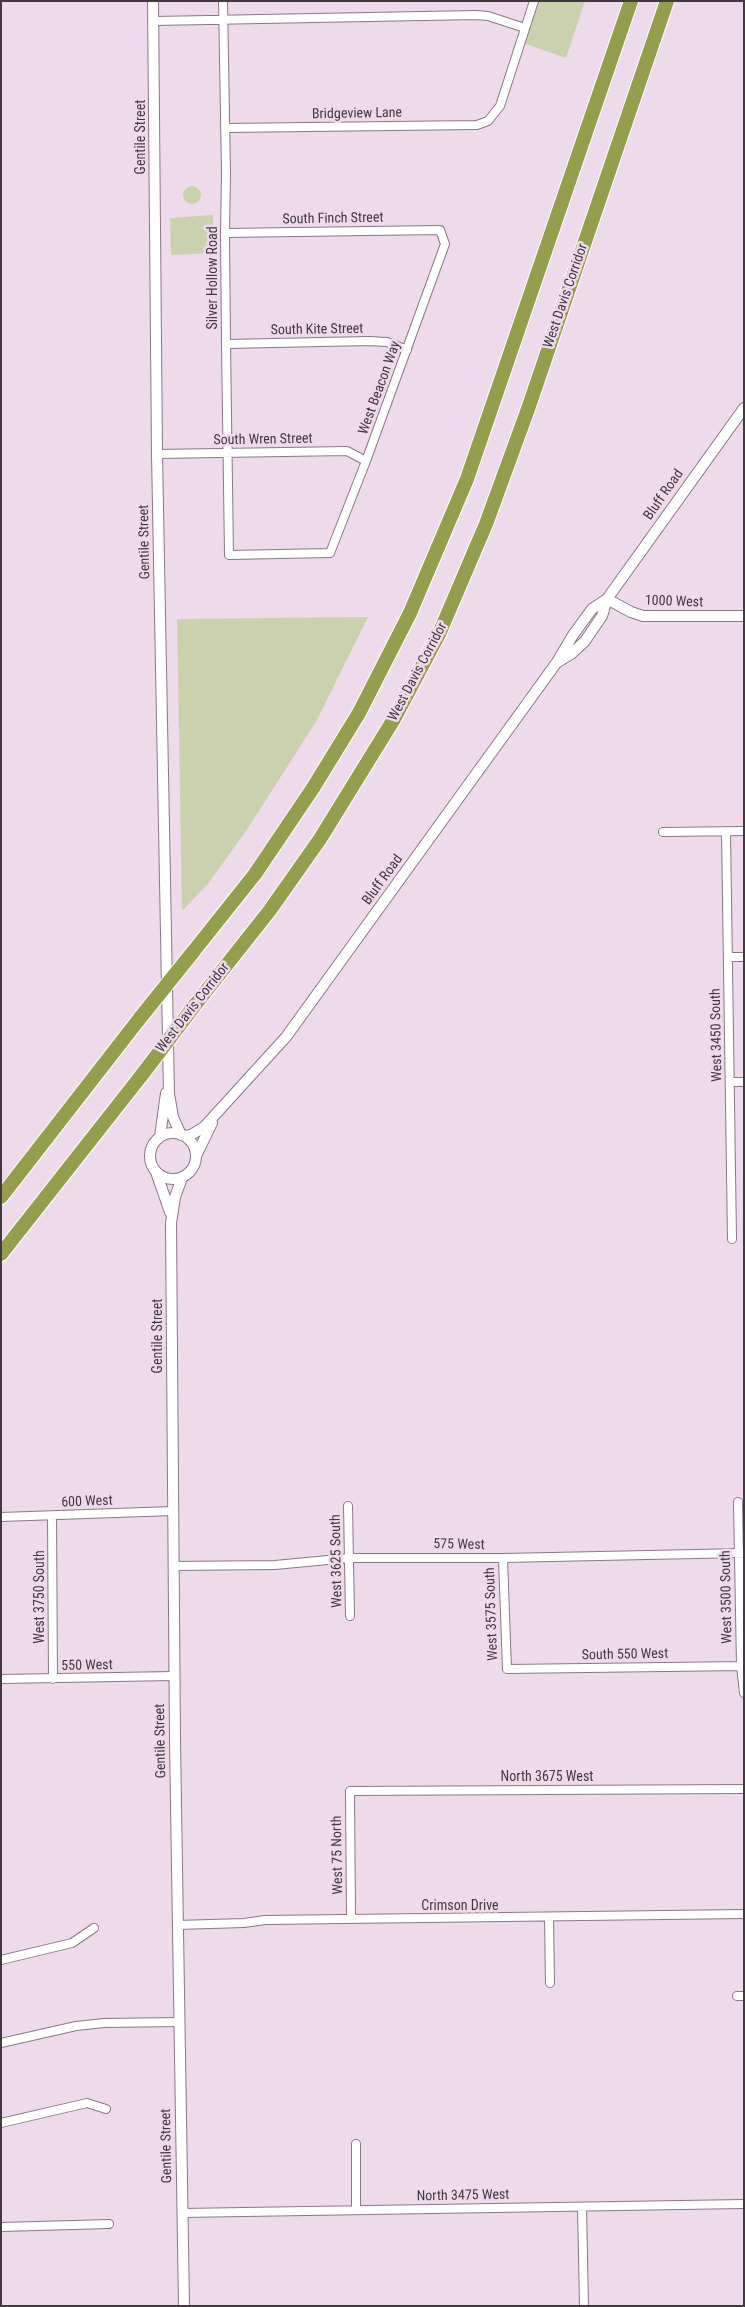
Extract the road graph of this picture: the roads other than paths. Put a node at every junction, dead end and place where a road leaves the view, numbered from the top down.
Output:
1 (154, 1) edge
2 (223, 1) edge
3 (534, 1) edge
4 (631, 1) edge
5 (667, 1) edge
6 (224, 19) junction
7 (154, 22) junction
8 (525, 28) junction
9 (225, 128) junction
10 (440, 230) joint
11 (225, 232) junction
12 (226, 344) junction
13 (407, 350) junction
14 (744, 408) edge
15 (228, 453) junction
16 (157, 454) junction
17 (366, 461) junction
18 (330, 553) joint
19 (608, 599) junction
20 (744, 616) edge
21 (726, 831) junction
22 (744, 831) edge
23 (663, 832) dead end
24 (729, 957) junction
25 (744, 957) edge
26 (169, 1082) junction
27 (730, 1082) junction
28 (744, 1082) edge
29 (223, 1107) junction
30 (183, 1135) junction
31 (160, 1138) junction
32 (196, 1156) junction
33 (156, 1172) junction
34 (182, 1178) junction
35 (1, 1197) edge
36 (172, 1223) junction
37 (732, 1239) dead end
38 (1, 1254) edge
39 (738, 1502) dead end
40 (348, 1506) dead end
41 (173, 1511) junction
42 (52, 1516) junction
43 (1, 1517) edge
44 (741, 1553) edge
45 (348, 1558) junction
46 (503, 1558) junction
47 (174, 1566) junction
48 (350, 1616) dead end
49 (742, 1666) edge
50 (507, 1669) joint
51 (174, 1676) junction
52 (1, 1679) edge
53 (53, 1679) junction
54 (744, 1693) edge
55 (744, 1789) edge
56 (350, 1791) joint
57 (744, 1914) edge
58 (549, 1918) junction
59 (351, 1919) junction
60 (178, 1925) junction
61 (94, 1928) dead end
62 (1, 1960) edge
63 (550, 1983) dead end
64 (179, 2022) junction
65 (1, 2043) edge
66 (106, 2109) dead end
67 (1, 2123) edge
68 (356, 2144) dead end
69 (744, 2204) edge
70 (582, 2207) junction
71 (356, 2210) junction
72 (182, 2213) junction
73 (109, 2224) dead end
74 (1, 2226) edge
75 (184, 2306) edge
76 (584, 2306) edge

1 - 7 main road, Gentile Street
2 - 6 street, Silver Hollow Road
3 - 8 street
4 - 35 highway, bridge
5 - 38 highway, West Davis Corridor, bridge
6 - 7 street
6 - 8 street
6 - 9 street, Silver Hollow Road
7 - 16 main road, Gentile Street
8 - 9 street, Bridgeview Lane
9 - 11 street, Silver Hollow Road
10 - 11 street, South Finch Street
10 - 13 street, West Beacon Way
11 - 12 street, Silver Hollow Road
12 - 13 street, South Kite Street
12 - 15 street, Silver Hollow Road
13 - 17 street, West Beacon Way
14 - 19 main road, Bluff Road
15 - 16 street, South Wren Street
15 - 17 street, South Wren Street
15 - 18 street, Silver Hollow Road
16 - 26 main road, Gentile Street
17 - 18 street, West Beacon Way
19 - 20 main road, 1000 West
19 - 29 main road, Bluff Road
21 - 22 street
21 - 23 street
21 - 24 street, West 3450 South
24 - 25 street
24 - 27 street, West 3450 South
26 - 30 main road, Gentile Street
26 - 31 main road, Gentile Street
27 - 28 street
27 - 37 street, West 3450 South
29 - 30 main road, Bluff Road
29 - 32 main road, Bluff Road
30 - 31 main road
30 - 32 main road
31 - 33 main road
32 - 34 main road
33 - 34 main road
33 - 36 main road
34 - 36 main road, Gentile Street
36 - 41 main road, Gentile Street
39 - 44 street, West 3500 South
40 - 45 street, West 3625 South
41 - 42 street, 600 West
41 - 47 main road, Gentile Street
42 - 43 street, 600 West
42 - 53 street, West 3750 South
44 - 46 street, 575 West
44 - 49 street, West 3500 South
45 - 46 street, 575 West
45 - 47 street, 575 West
45 - 48 street, West 3625 South
46 - 50 street, West 3575 South
47 - 51 main road, Gentile Street
49 - 50 street, South 550 West
49 - 54 street, West 3500 South
51 - 53 street, 550 West
51 - 60 main road, Gentile Street
52 - 53 street, 550 West
55 - 56 street, North 3675 West
56 - 59 street, West 75 North
57 - 58 street, Crimson Drive
58 - 59 street, Crimson Drive
58 - 63 street
59 - 60 street, Crimson Drive
60 - 64 main road, Gentile Street
61 - 62 street
64 - 65 street
64 - 72 main road, Gentile Street
66 - 67 street
68 - 71 street
69 - 70 street, North 3475 West
70 - 71 street, North 3475 West
70 - 76 street
71 - 72 street, North 3475 West
72 - 75 main road, Gentile Street
73 - 74 street

